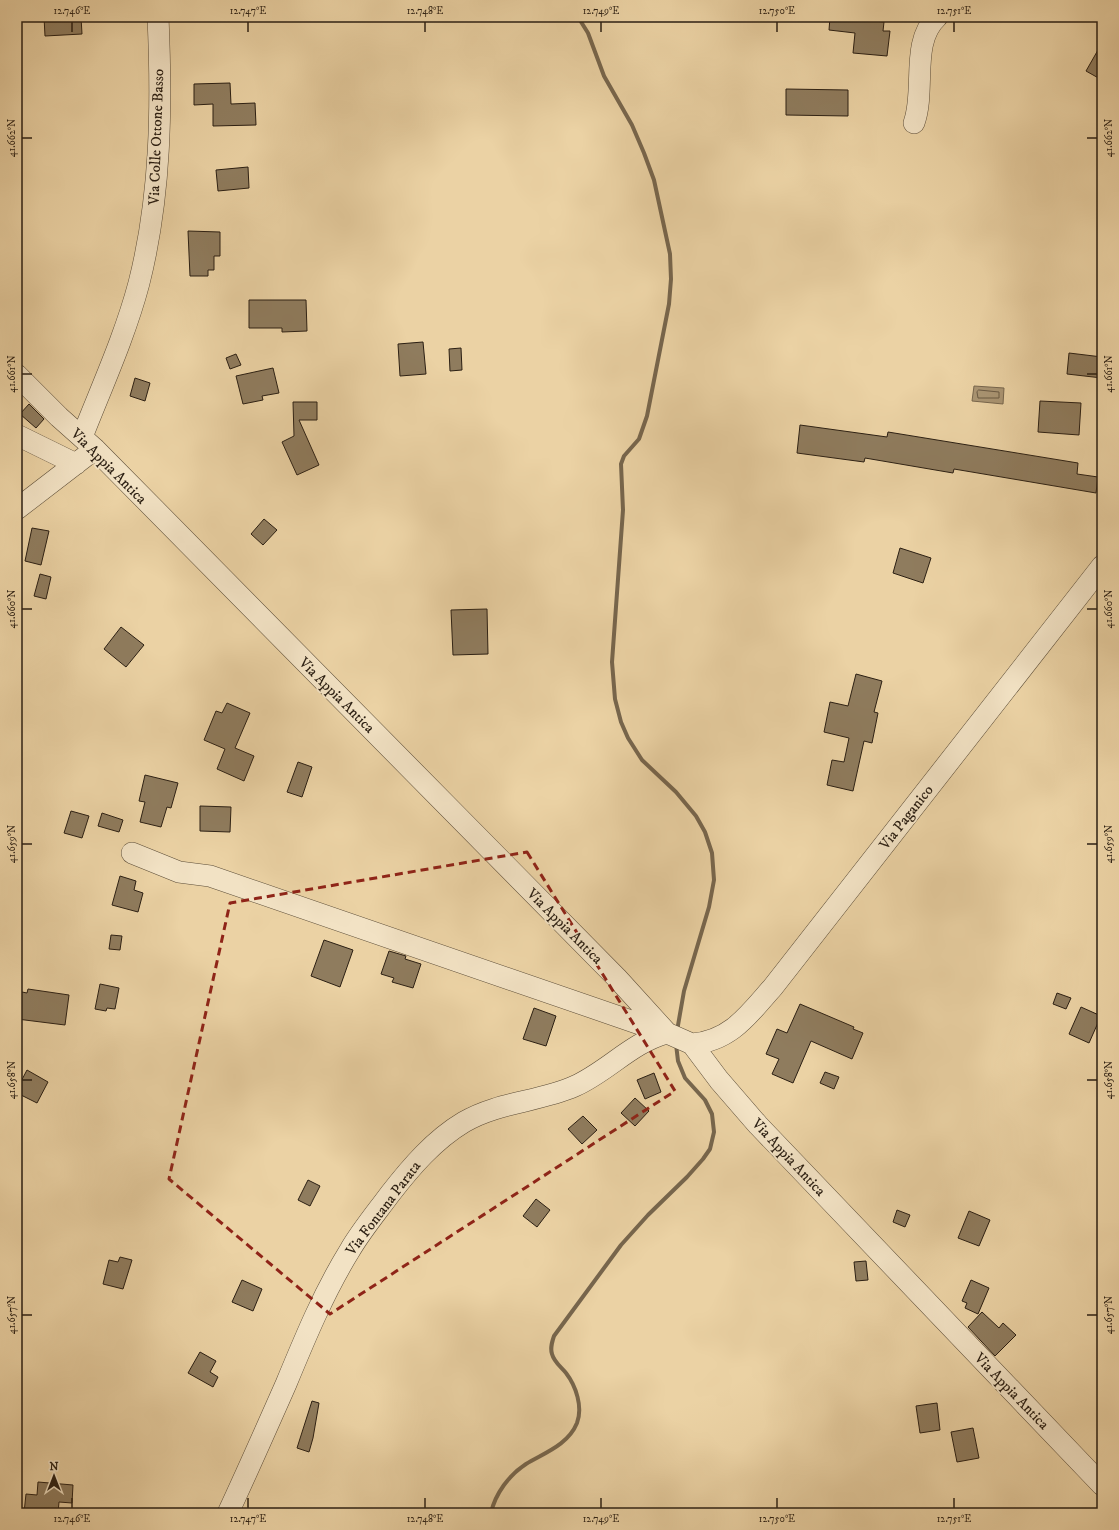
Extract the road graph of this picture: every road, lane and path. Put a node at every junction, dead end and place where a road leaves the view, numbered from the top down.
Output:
1 (158, 17) edge
2 (937, 17) edge
3 (914, 123) dead end
4 (17, 375) edge
5 (17, 435) edge
6 (88, 443) junction
7 (76, 464) junction
8 (17, 509) edge
9 (1102, 566) edge
10 (132, 853) dead end
11 (632, 995) junction
12 (619, 1016) junction
13 (667, 1033) junction
14 (692, 1044) junction
15 (1102, 1484) edge
16 (228, 1513) edge

1 - 6 street, Via Colle Ottone Basso
2 - 3 street
4 - 6 street, Via Appia Antica
5 - 7 street
6 - 7 street
6 - 11 street, Via Appia Antica
7 - 8 street
9 - 14 street, Via Paganico
10 - 12 street
11 - 12 street
11 - 13 street, Via Appia Antica
12 - 13 street
13 - 14 street, Via Appia Antica
13 - 16 street, Via Fontana Parata
14 - 15 street, Via Appia Antica

